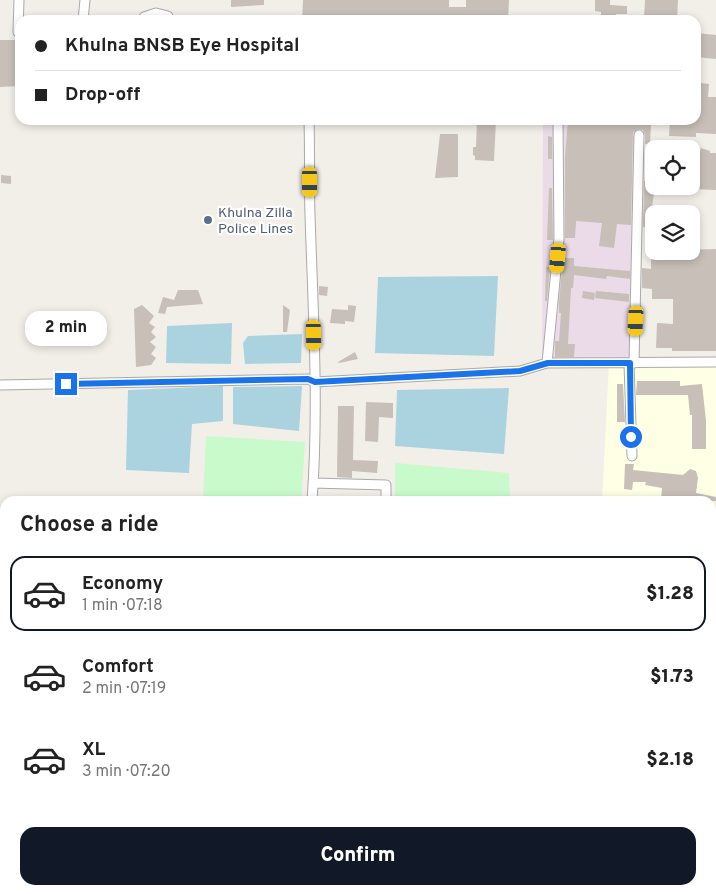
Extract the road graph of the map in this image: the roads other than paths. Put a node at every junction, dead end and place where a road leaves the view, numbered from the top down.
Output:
1 (19, 0) edge
2 (85, 0) edge
3 (19, 15) edge
4 (84, 15) edge
5 (150, 15) edge
6 (164, 15) edge
7 (309, 125) edge
8 (558, 125) edge
9 (639, 135) dead end
10 (716, 362) edge
11 (548, 363) junction
12 (632, 363) junction
13 (315, 382) junction
14 (0, 385) edge
15 (632, 456) dead end
16 (313, 483) junction
17 (312, 496) edge
18 (386, 496) edge

1 - 3 street
2 - 4 street
5 - 6 street
7 - 13 street
8 - 11 street
9 - 12 street
10 - 12 street
11 - 12 street
11 - 13 street
12 - 15 street
13 - 14 street
13 - 16 street
16 - 17 street
16 - 18 street

